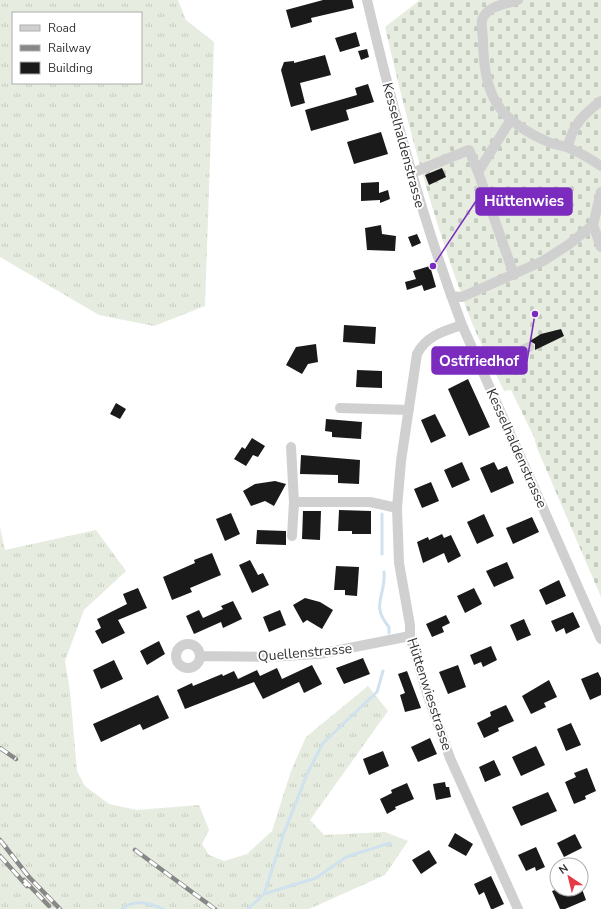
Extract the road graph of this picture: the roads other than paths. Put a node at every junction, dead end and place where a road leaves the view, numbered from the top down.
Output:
1 (367, 0) edge
2 (518, 0) edge
3 (601, 101) edge
4 (510, 121) junction
5 (568, 147) junction
6 (601, 166) edge
7 (478, 172) junction
8 (412, 173) junction
9 (601, 192) edge
10 (594, 225) junction
11 (601, 247) edge
12 (514, 275) junction
13 (451, 296) junction
14 (462, 325) junction
15 (529, 346) dead end
16 (487, 366) dead end
17 (340, 408) dead end
18 (408, 410) junction
19 (291, 447) dead end
20 (294, 502) junction
21 (397, 508) junction
22 (292, 536) dead end
23 (410, 636) junction
24 (601, 639) edge
25 (200, 656) dead end
26 (518, 909) edge

1 - 8 street, Kesselhaldenstrasse
2 - 4 street
3 - 5 street
4 - 5 street
4 - 7 street
5 - 6 street
7 - 8 street
7 - 12 street
8 - 13 street, Kesselhaldenstrasse
9 - 10 street
10 - 11 street
10 - 12 street
12 - 13 street
13 - 14 street, Kesselhaldenstrasse
14 - 18 street, Hüttenwiesstrasse
14 - 24 street, Kesselhaldenstrasse
15 - 16 street
17 - 18 street
18 - 21 street, Hüttenwiesstrasse
19 - 20 street
20 - 21 street
20 - 22 street
21 - 23 street, Hüttenwiesstrasse
23 - 25 street, Quellenstrasse
23 - 26 street, Hüttenwiesstrasse

